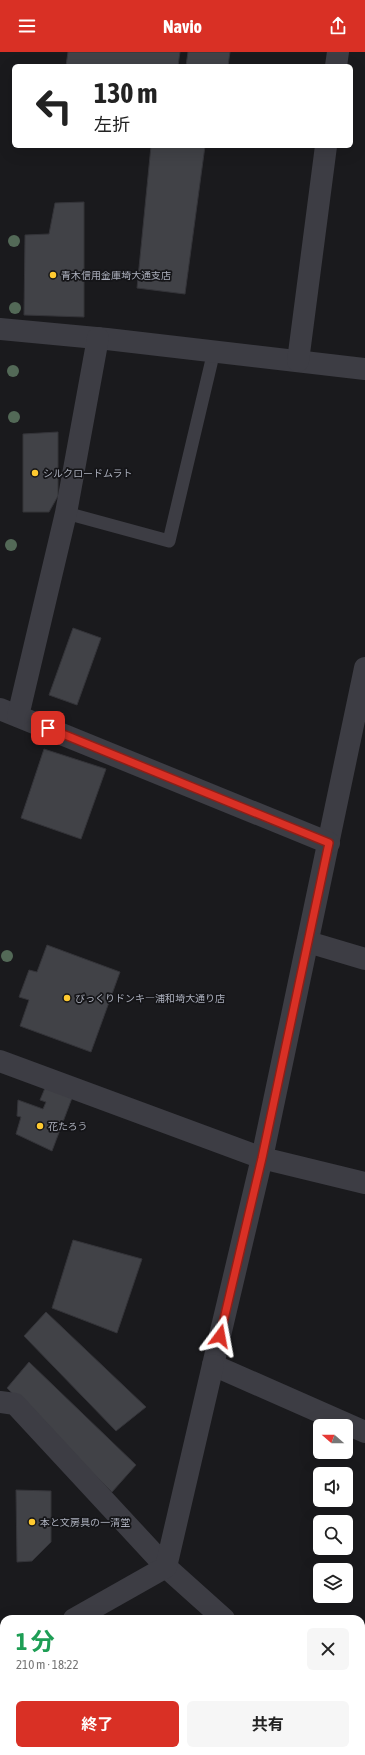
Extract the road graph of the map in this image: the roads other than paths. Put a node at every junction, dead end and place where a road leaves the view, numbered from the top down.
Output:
1 (338, 52) edge
2 (336, 64) edge
3 (326, 148) edge
4 (0, 329) edge
5 (98, 338) junction
6 (214, 351) junction
7 (298, 361) junction
8 (365, 369) edge
9 (66, 513) junction
10 (365, 668) edge
11 (9, 712) edge
12 (329, 843) junction
13 (308, 942) junction
14 (365, 958) edge
15 (0, 1061) edge
16 (262, 1158) junction
17 (365, 1183) edge
18 (213, 1365) junction
19 (0, 1402) edge
20 (365, 1432) edge
21 (166, 1567) junction
22 (81, 1615) edge
23 (220, 1615) edge

1 - 2 street
3 - 7 street
4 - 5 street
5 - 6 street
5 - 9 street
6 - 7 street
6 - 9 lane
7 - 8 street
9 - 11 street
10 - 12 street
11 - 12 street
12 - 13 street
13 - 14 street
13 - 16 street
15 - 16 street
16 - 17 street
16 - 18 street
18 - 20 street
18 - 21 street
19 - 21 street
21 - 22 street
21 - 23 street

